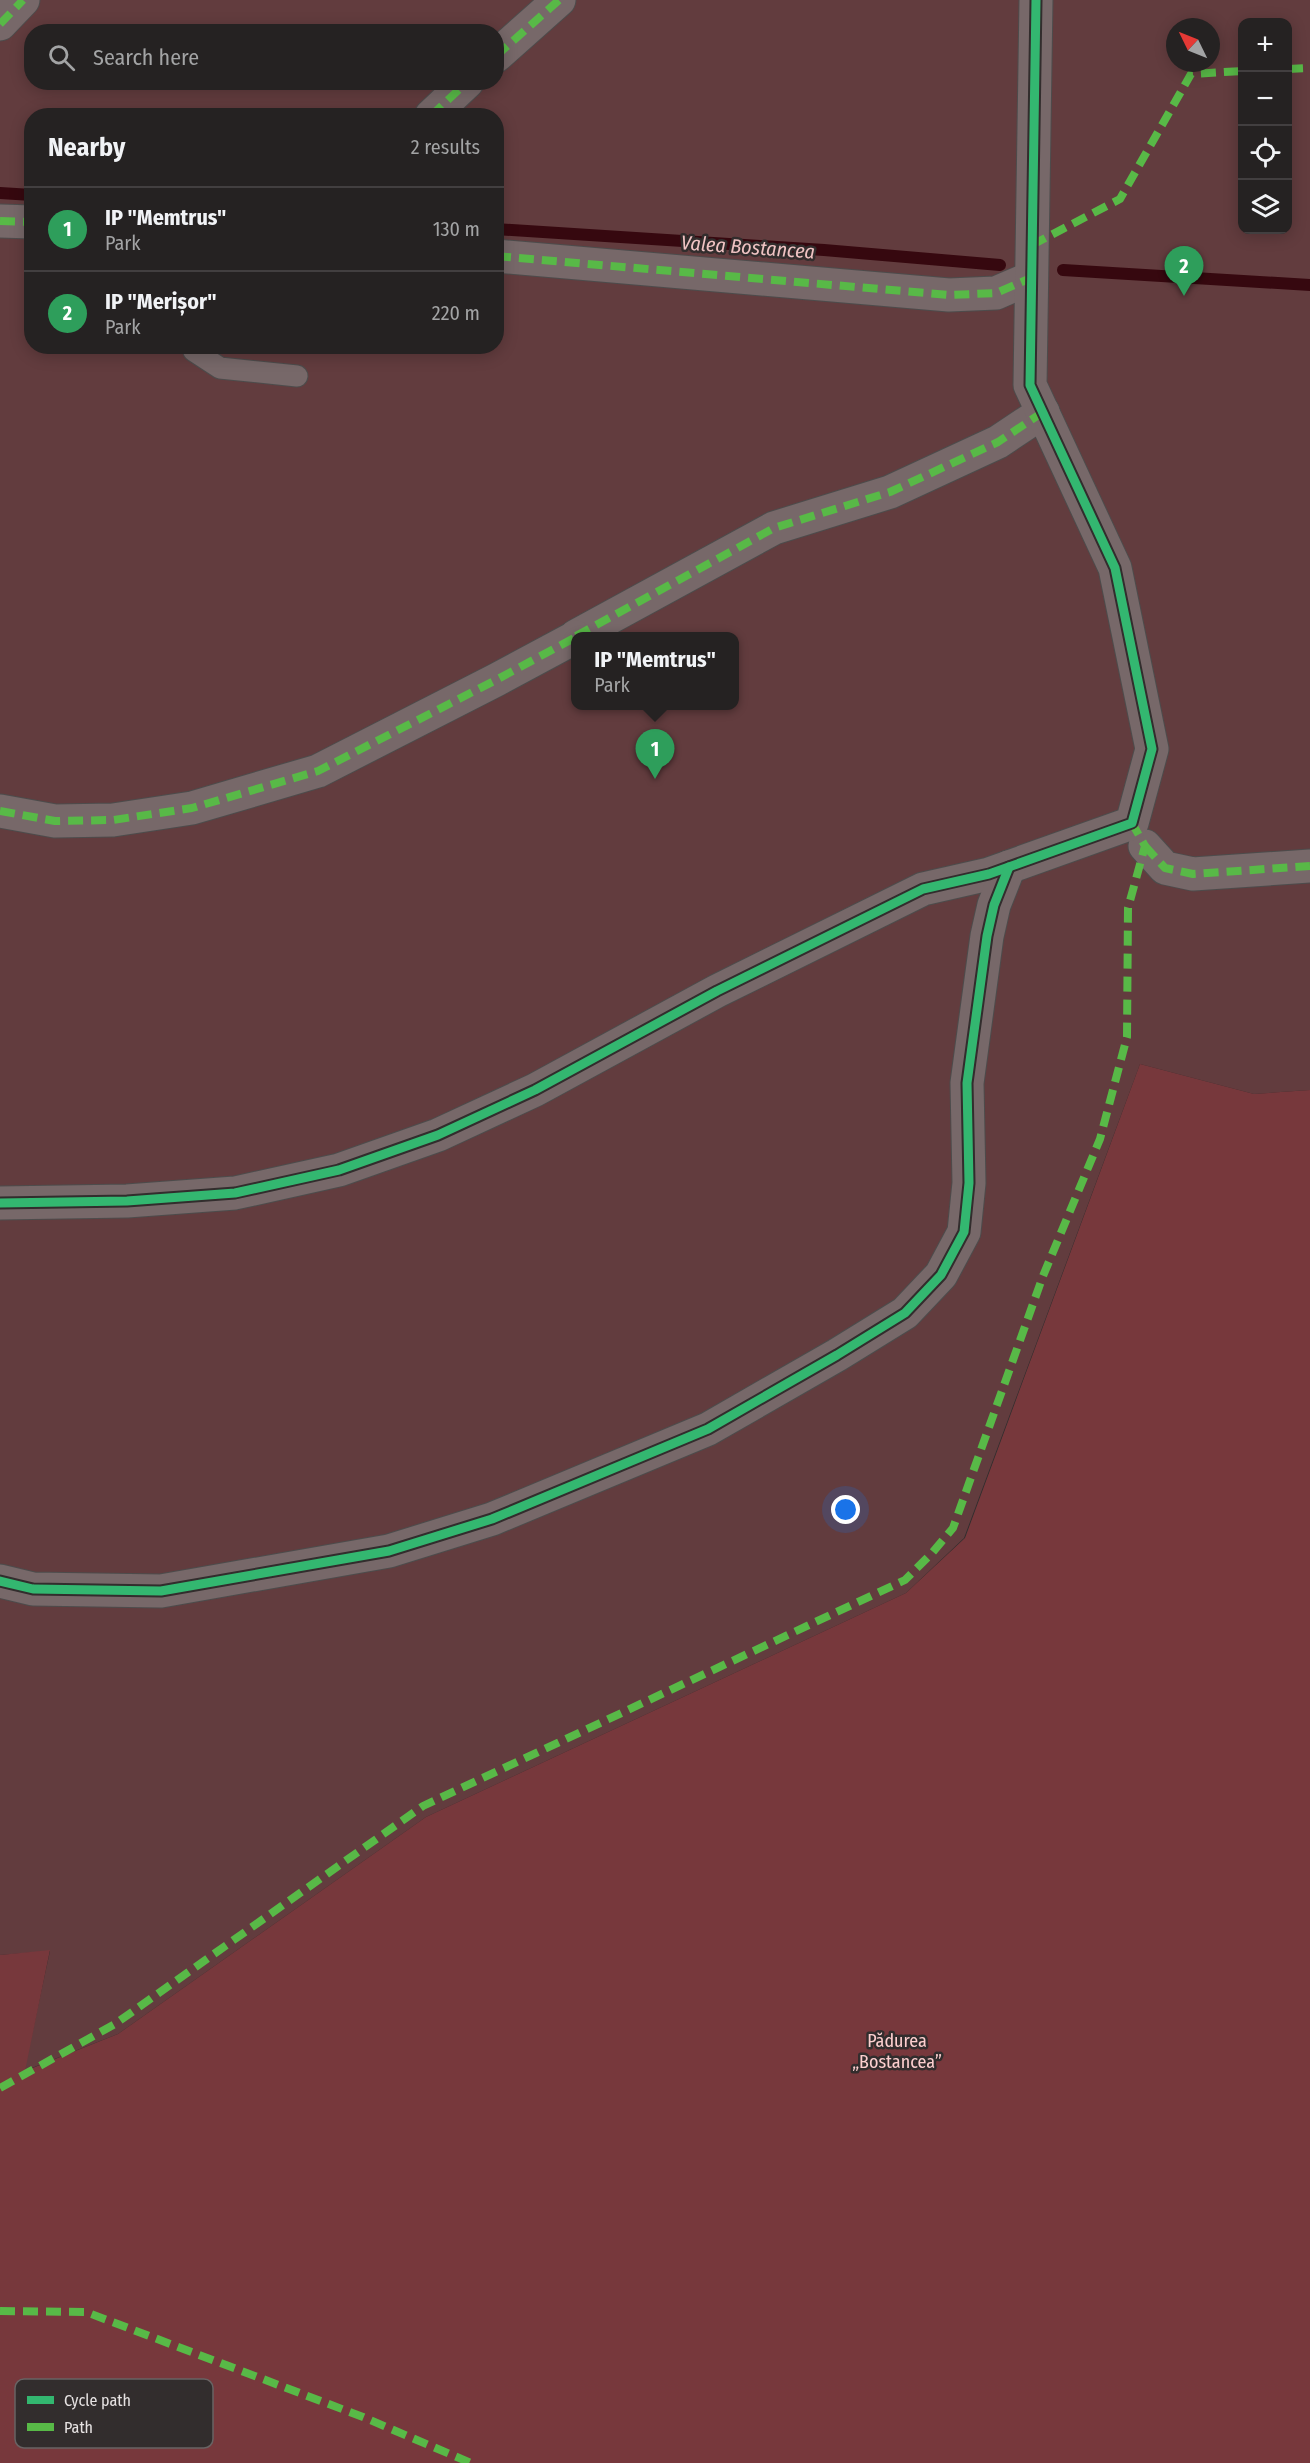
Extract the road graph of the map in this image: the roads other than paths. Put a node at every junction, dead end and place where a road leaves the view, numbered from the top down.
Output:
1 (23, 0) edge
2 (559, 0) edge
3 (1035, 0) edge
4 (0, 24) edge
5 (504, 49) edge
6 (459, 90) edge
7 (440, 108) edge
8 (0, 221) edge
9 (24, 222) edge
10 (504, 257) edge
11 (1031, 278) junction
12 (199, 354) edge
13 (297, 376) dead end
14 (1043, 412) junction
15 (585, 632) edge
16 (571, 640) edge
17 (0, 811) edge
18 (1145, 846) dead end
19 (1310, 866) edge
20 (1009, 867) junction
21 (0, 1203) edge
22 (0, 1581) edge

1 - 4 street
2 - 5 street
3 - 11 street
6 - 7 street
8 - 9 street
10 - 11 street
11 - 14 street
12 - 13 lane
14 - 15 street
14 - 20 street
16 - 17 street
18 - 19 street
20 - 21 street
20 - 22 street

